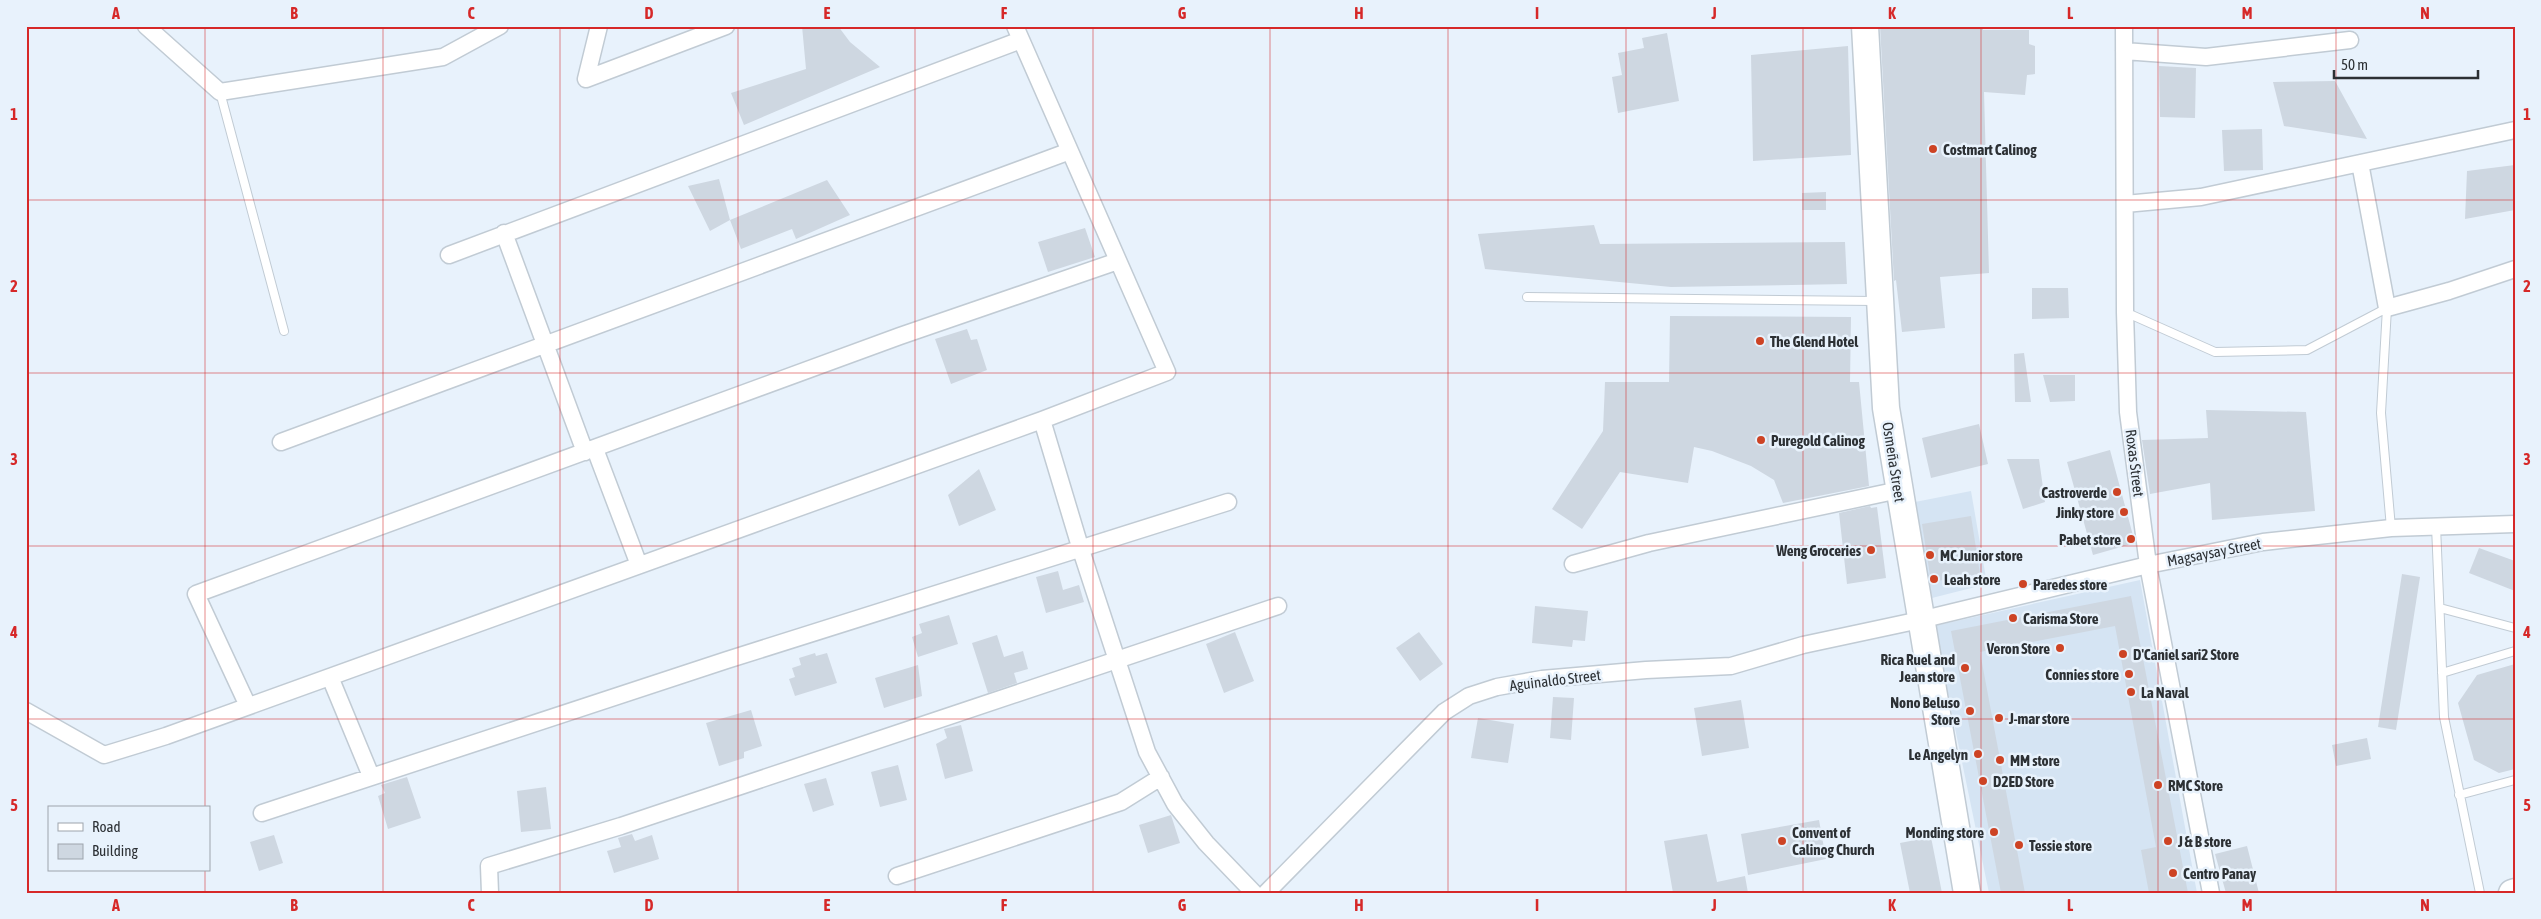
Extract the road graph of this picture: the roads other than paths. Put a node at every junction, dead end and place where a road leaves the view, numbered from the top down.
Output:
1 (146, 26) edge
2 (500, 26) edge
3 (599, 26) edge
4 (726, 26) edge
5 (1865, 26) edge
6 (2124, 26) edge
7 (1018, 33) edge
8 (2350, 40) dead end
9 (2124, 51) junction
10 (220, 92) junction
11 (2515, 130) edge
12 (1070, 151) junction
13 (2360, 163) junction
14 (2125, 204) junction
15 (504, 233) junction
16 (449, 254) dead end
17 (1118, 261) junction
18 (2515, 269) edge
19 (1527, 297) dead end
20 (1880, 302) junction
21 (2387, 308) junction
22 (2125, 312) junction
23 (284, 331) dead end
24 (544, 344) junction
25 (1042, 420) junction
26 (282, 442) dead end
27 (590, 450) junction
28 (1899, 490) junction
29 (1228, 502) dead end
30 (2515, 524) edge
31 (2436, 526) junction
32 (2390, 528) junction
33 (1081, 550) junction
34 (1573, 564) dead end
35 (639, 565) junction
36 (2148, 565) junction
37 (1278, 606) dead end
38 (2440, 608) junction
39 (1920, 620) junction
40 (2515, 628) edge
41 (2515, 651) edge
42 (1118, 661) junction
43 (2442, 673) junction
44 (330, 676) junction
45 (248, 706) junction
46 (26, 710) edge
47 (371, 776) junction
48 (1161, 777) junction
49 (2515, 780) edge
50 (2459, 795) junction
51 (262, 813) dead end
52 (897, 876) dead end
53 (490, 893) edge
54 (1254, 893) edge
55 (1266, 893) edge
56 (1967, 893) edge
57 (2212, 893) edge
58 (2480, 893) edge

1 - 10 street
2 - 10 street
3 - 4 street
5 - 20 main road, Osmeña Street
6 - 9 street, Roxas Street
7 - 12 street
7 - 15 street
8 - 9 street
9 - 14 street, Roxas Street
10 - 23 lane
11 - 13 street
12 - 17 street
12 - 24 street
13 - 14 street
13 - 21 street
14 - 22 street, Roxas Street
15 - 16 street
15 - 24 street
17 - 25 street
17 - 27 street
18 - 21 street
19 - 20 lane
20 - 28 main road, Osmeña Street
21 - 22 lane
21 - 32 lane
22 - 36 street, Roxas Street
24 - 26 street
24 - 27 street
25 - 33 street
25 - 35 street
27 - 35 street
27 - 45 street
28 - 34 street
28 - 39 main road, Osmeña Street
29 - 33 street
30 - 31 street, Magsaysay Street
31 - 32 street, Magsaysay Street
31 - 38 lane
32 - 36 street, Magsaysay Street
33 - 42 street
33 - 47 street
35 - 44 street
36 - 39 street, Magsaysay Street
36 - 57 street, Roxas Street
37 - 42 street
38 - 40 lane
38 - 43 lane
39 - 55 street, Aguinaldo Street
39 - 56 main road, Osmeña Street
41 - 43 lane
42 - 48 street
42 - 53 street
43 - 50 lane
44 - 45 street
44 - 47 street
45 - 46 street
47 - 51 street
48 - 52 street
48 - 54 street
49 - 50 lane
50 - 58 lane

